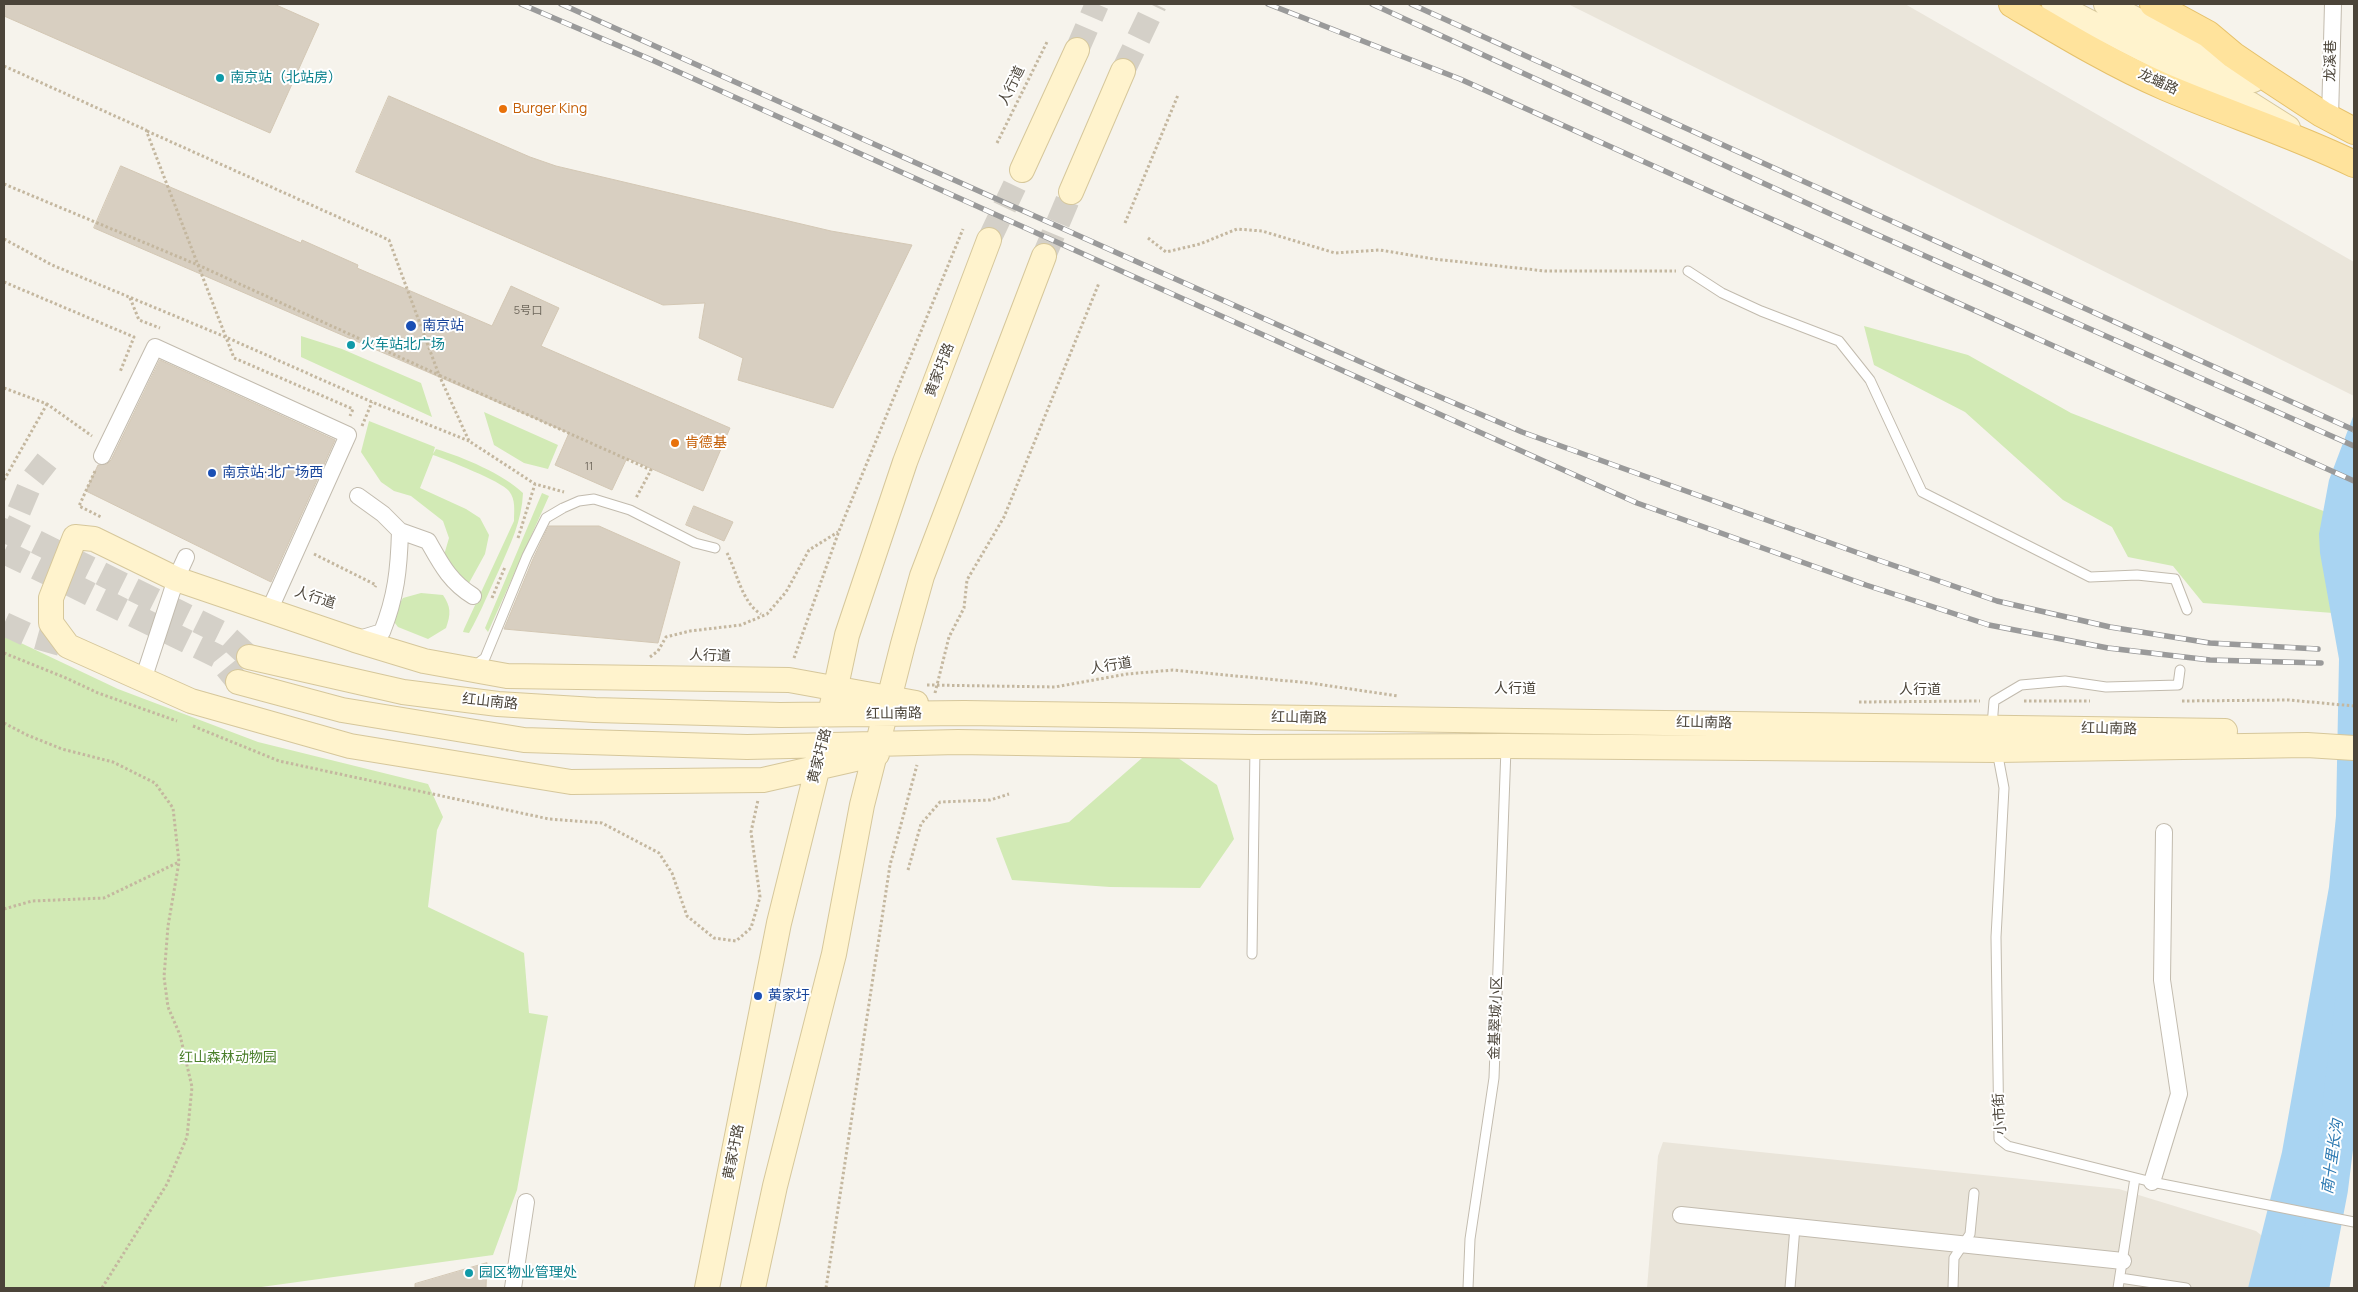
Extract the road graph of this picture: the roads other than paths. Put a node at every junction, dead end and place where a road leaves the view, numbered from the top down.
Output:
1 (2012, 4) edge
2 (2054, 4) edge
3 (2106, 4) edge
4 (2153, 4) edge
5 (2333, 4) edge
6 (1077, 50) tunnel mouth
7 (1123, 70) tunnel mouth
8 (2326, 116) junction
9 (2354, 131) edge
10 (2312, 143) junction
11 (2354, 164) edge
12 (1022, 170) tunnel mouth
13 (1071, 192) tunnel mouth
14 (989, 240) tunnel mouth
15 (1044, 256) tunnel mouth
16 (1688, 271) road end
17 (102, 456) road end
18 (358, 496) dead end
19 (400, 531) junction
20 (715, 548) road end
21 (186, 557) dead end
22 (176, 579) junction
23 (473, 596) dead end
24 (2187, 610) dead end
25 (269, 612) junction
26 (355, 640) junction
27 (249, 656) tunnel mouth
28 (470, 669) junction
29 (2180, 670) dead end
30 (143, 680) junction
31 (238, 682) tunnel mouth
32 (836, 689) junction
33 (890, 698) junction
34 (964, 712) junction
35 (830, 715) junction
36 (2354, 732) edge
37 (1994, 738) junction
38 (2306, 738) junction
39 (823, 745) junction
40 (1506, 746) junction
41 (1255, 747) junction
42 (2354, 748) edge
43 (877, 749) junction
44 (817, 768) junction
45 (2164, 832) dead end
46 (1252, 954) dead end
47 (2136, 1178) junction
48 (2152, 1182) junction
49 (1974, 1193) dead end
50 (526, 1202) dead end
51 (1681, 1215) dead end
52 (2354, 1222) edge
53 (1794, 1227) junction
54 (2122, 1261) junction
55 (2120, 1278) junction
56 (513, 1288) edge
57 (707, 1288) edge
58 (754, 1288) edge
59 (1468, 1288) edge
60 (1790, 1288) edge
61 (1953, 1288) edge
62 (2118, 1288) edge
63 (2186, 1288) edge

1 - 10 main road, 龙蟠路
2 - 10 street, 龙蟠路
3 - 8 street
4 - 8 main road
5 - 8 street, 龙溪巷
6 - 12 street
7 - 13 street
8 - 9 main road
10 - 11 main road, 龙蟠路
14 - 32 street, 黄家圩路
15 - 33 street
16 - 24 lane
17 - 25 street
18 - 19 street
19 - 23 street
19 - 26 street
20 - 28 lane
21 - 22 street
22 - 25 street
22 - 30 street
22 - 30 street
25 - 26 street
26 - 28 street
27 - 35 street, 红山南路
28 - 32 street
29 - 37 lane
30 - 44 street
31 - 39 street
32 - 33 street
32 - 35 street, 黄家圩路
33 - 34 street, 红山南路
33 - 34 street
33 - 35 street, 红山南路
33 - 43 street
34 - 37 street, 红山南路
35 - 39 street, 黄家圩路
36 - 38 street, 红山南路
37 - 38 street, 红山南路
37 - 40 street, 红山南路
37 - 47 lane, 小市街
38 - 42 street
39 - 43 street
39 - 44 street, 黄家圩路
40 - 41 street, 红山南路
40 - 59 lane, 金基翠城小区
41 - 43 street, 红山南路
41 - 46 lane
43 - 44 street
43 - 58 street
44 - 57 street, 黄家圩路
45 - 48 street
47 - 48 lane, 小市街
47 - 54 lane
48 - 52 lane, 小市街
49 - 61 lane
50 - 56 street
51 - 53 street
53 - 54 street
53 - 60 lane
54 - 55 lane
55 - 62 lane
55 - 63 lane

